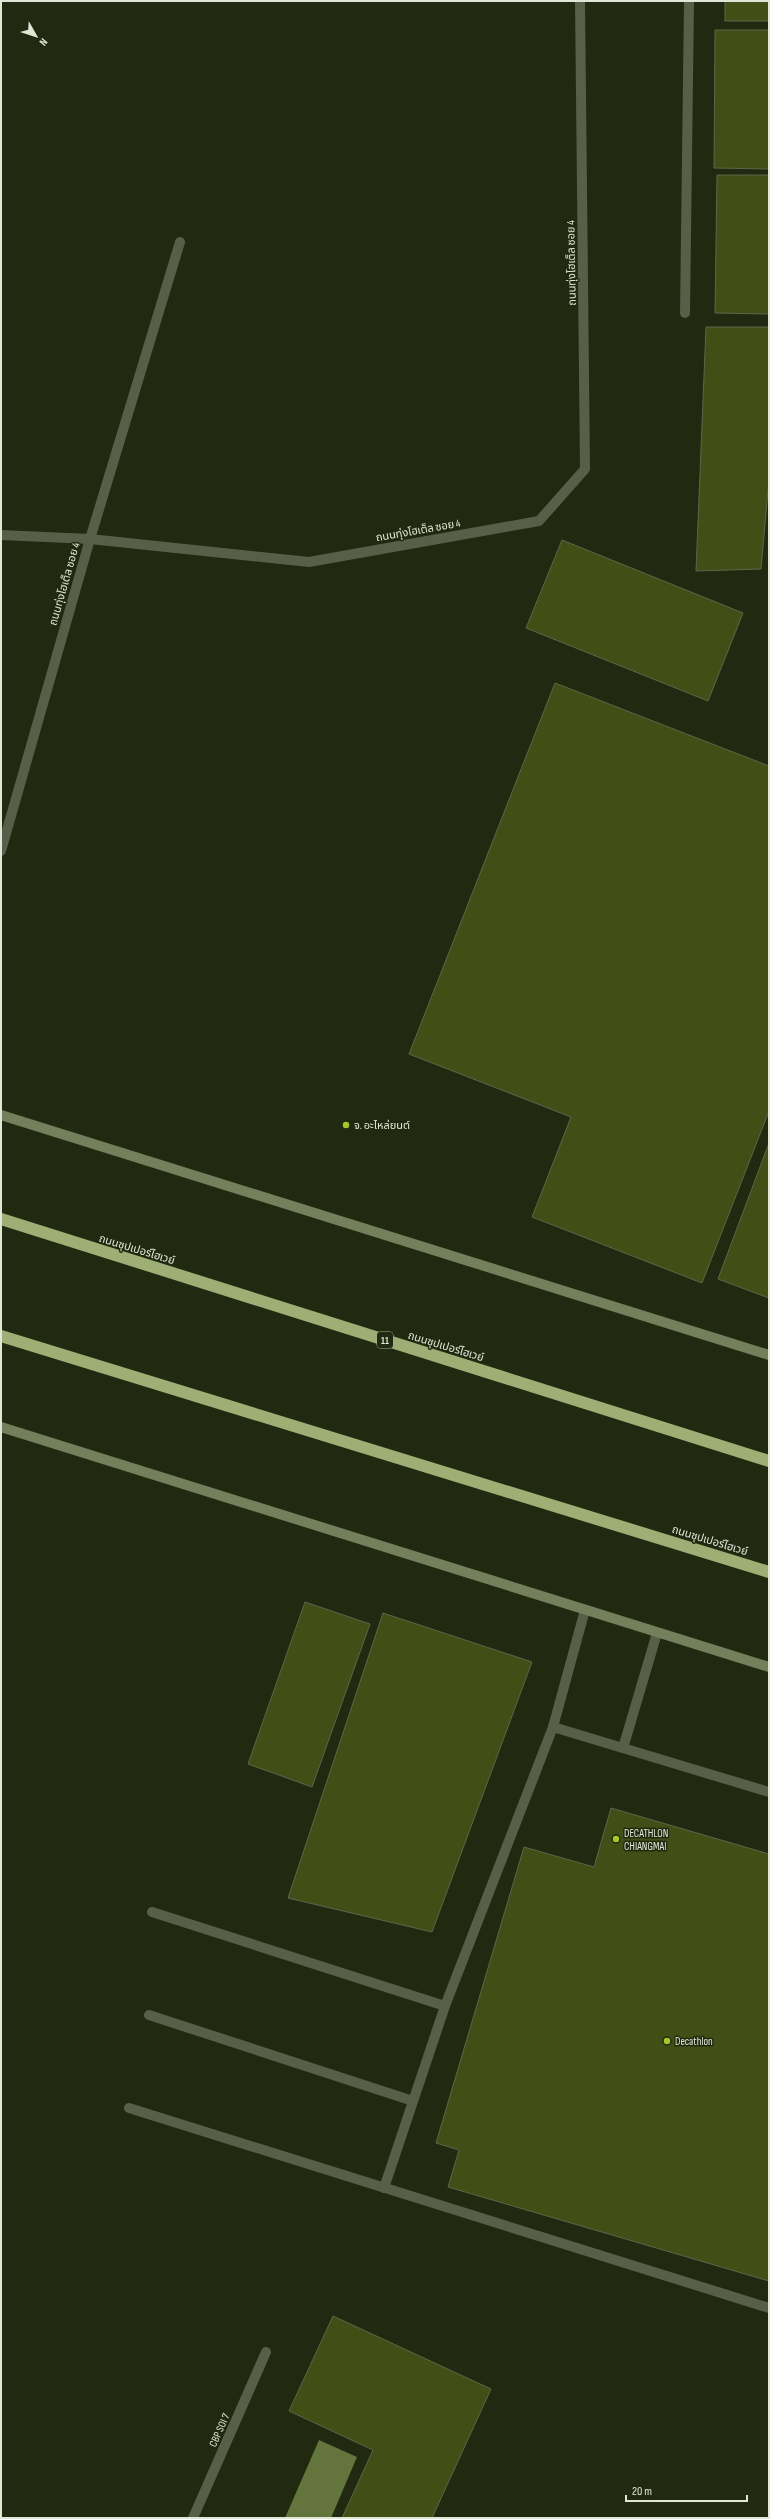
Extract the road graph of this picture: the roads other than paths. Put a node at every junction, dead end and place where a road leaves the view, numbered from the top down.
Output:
1 (580, 1) edge
2 (689, 1) edge
3 (180, 242) dead end
4 (685, 313) dead end
5 (1, 535) edge
6 (90, 539) junction
7 (1, 851) edge
8 (1, 1115) edge
9 (1, 1220) edge
10 (1, 1336) edge
11 (769, 1355) edge
12 (1, 1427) edge
13 (769, 1461) edge
14 (769, 1572) edge
15 (585, 1610) junction
16 (658, 1633) junction
17 (769, 1667) edge
18 (553, 1727) junction
19 (623, 1748) junction
20 (769, 1792) edge
21 (152, 1912) dead end
22 (445, 2006) junction
23 (149, 2015) dead end
24 (413, 2101) junction
25 (129, 2108) dead end
26 (384, 2188) junction
27 (769, 2308) edge
28 (266, 2352) dead end
29 (193, 2518) edge

1 - 6 street, ถนนทุ่งโฮเต็ล ซอย 4
2 - 4 street
3 - 6 street
5 - 6 street
6 - 7 street, ถนนทุ่งโฮเต็ล ซอย 4
8 - 11 main road
9 - 13 highway, ถนนซุปเปอร์ไฮเวย์ / 11
10 - 14 highway, ถนนซุปเปอร์ไฮเวย์
12 - 15 main road
15 - 16 main road
15 - 18 street
16 - 17 main road
16 - 19 street
18 - 19 street
18 - 22 street
19 - 20 street
21 - 22 street
22 - 24 street
23 - 24 street
24 - 26 street
25 - 26 street
26 - 27 street
28 - 29 street, CBP SOI 7

